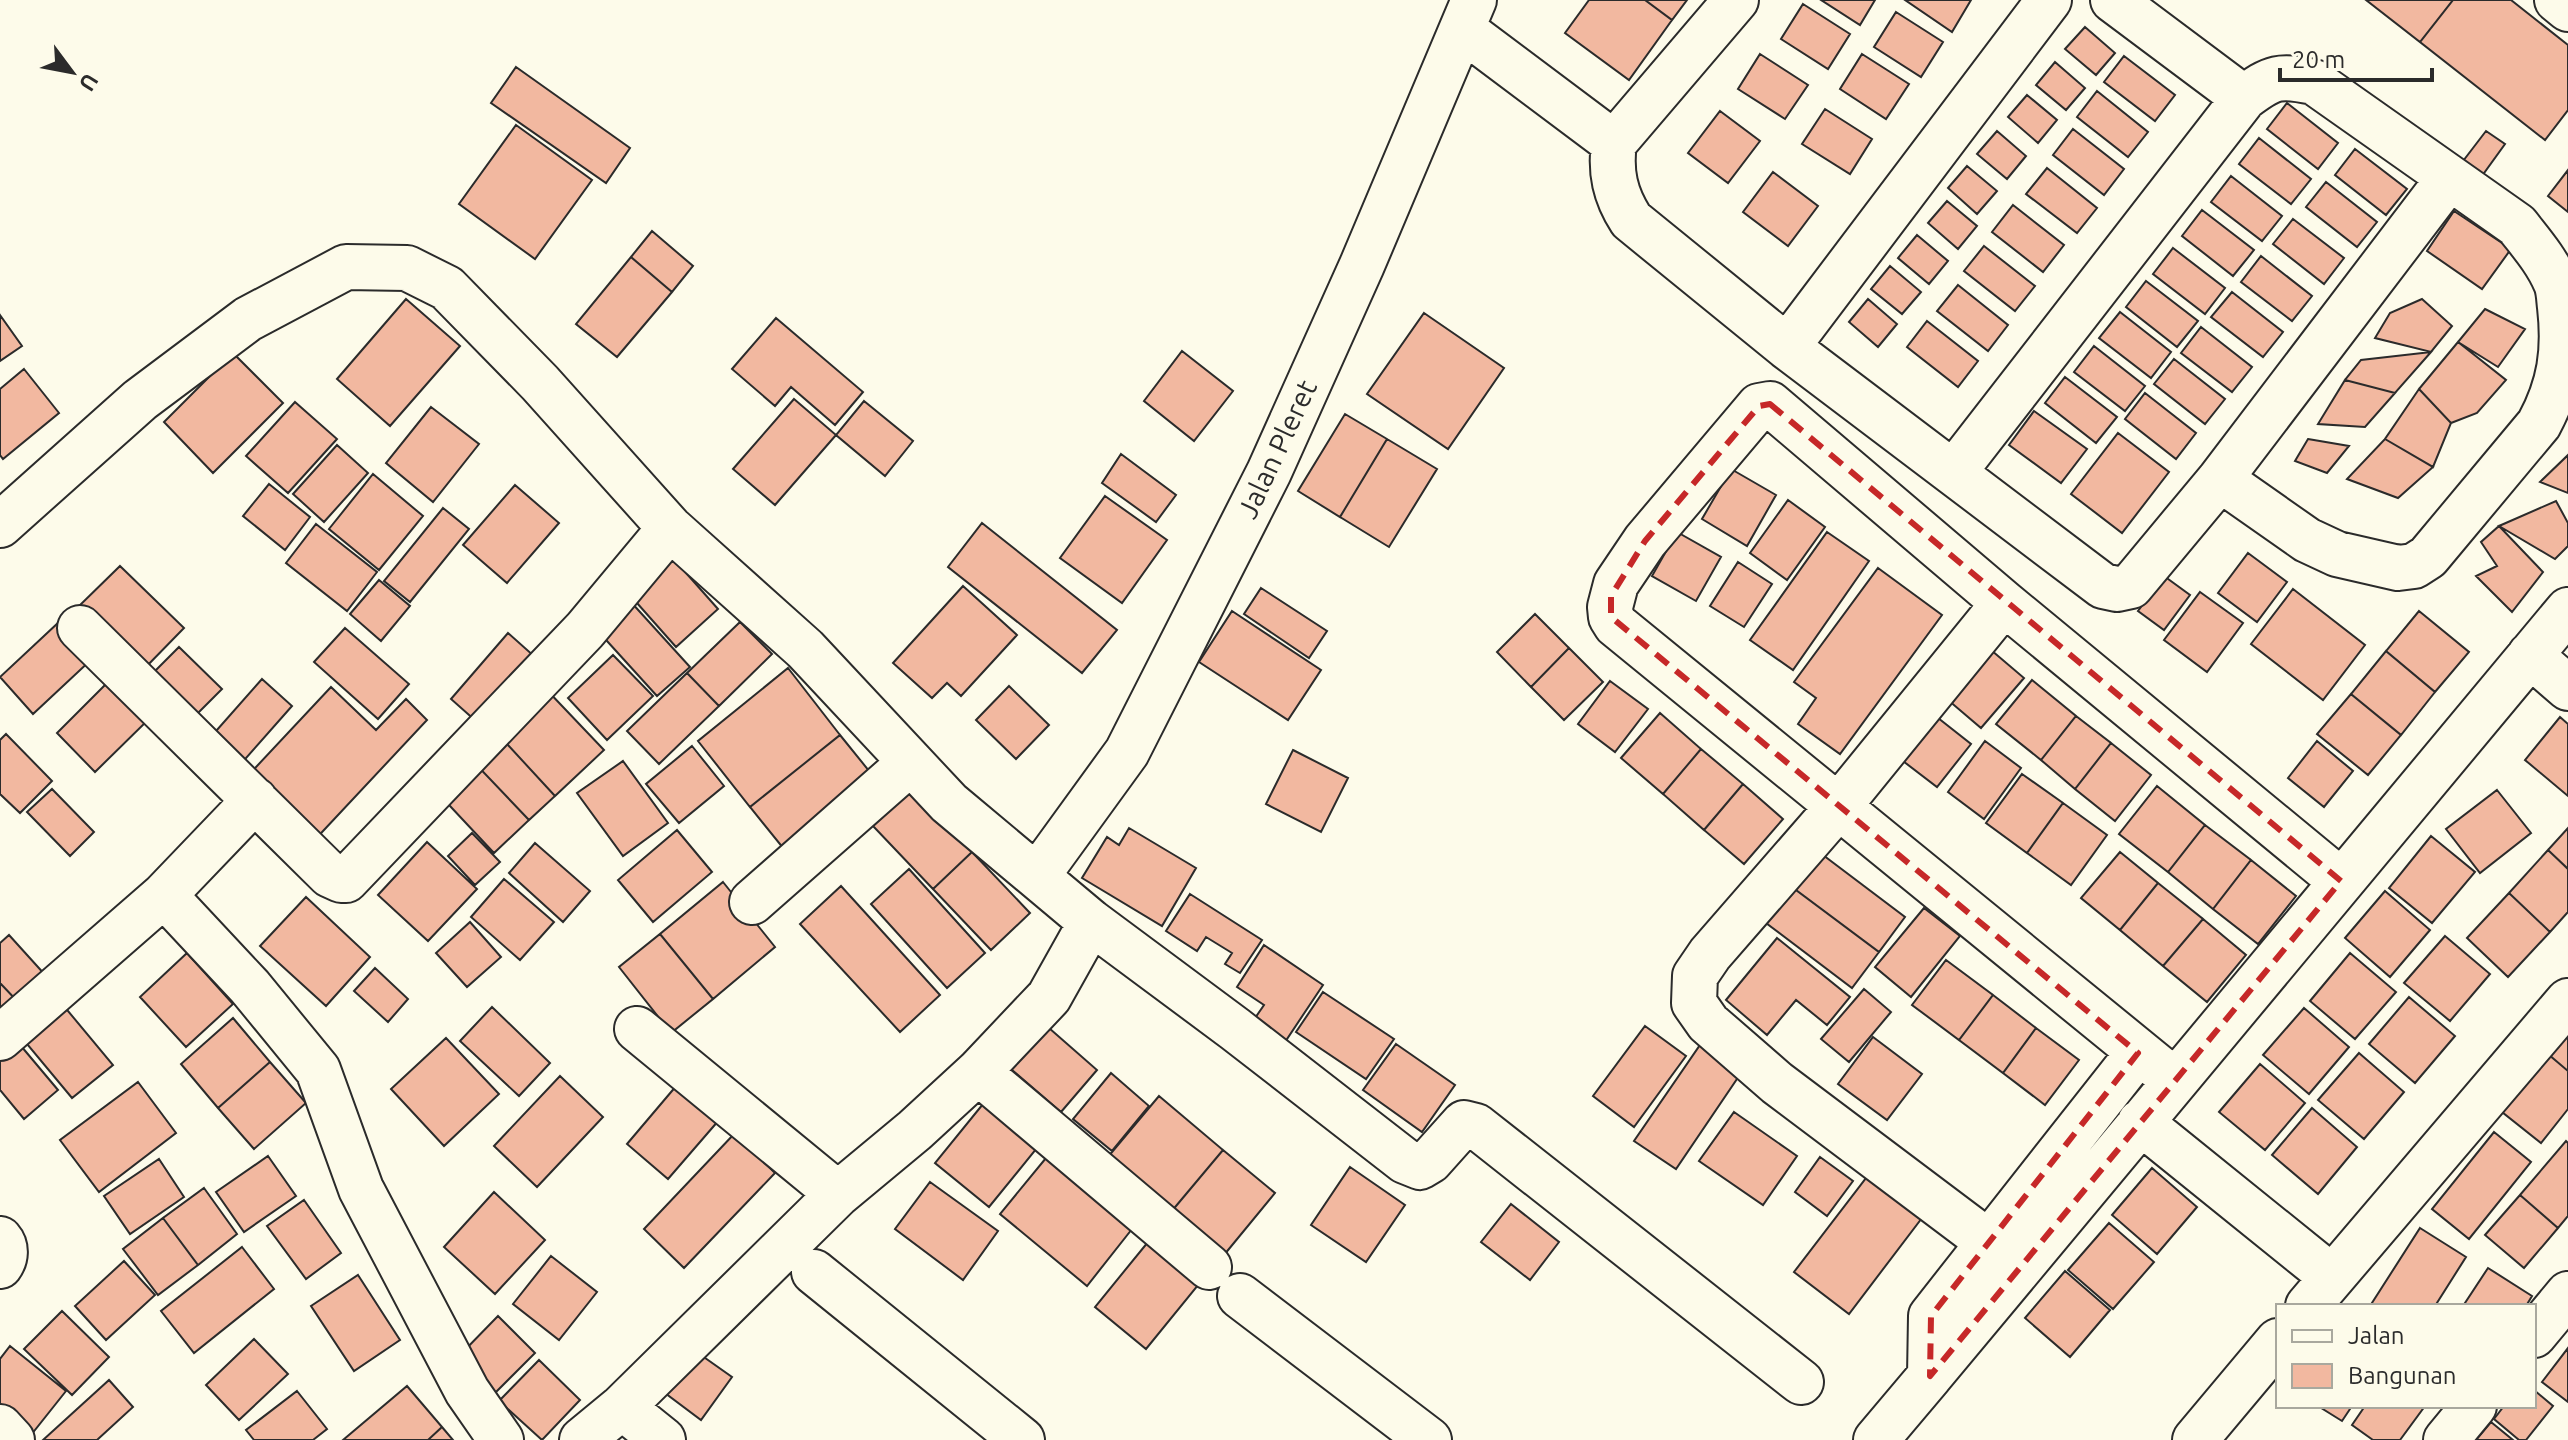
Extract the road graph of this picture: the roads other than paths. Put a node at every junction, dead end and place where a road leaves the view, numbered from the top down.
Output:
1 (1736, 0) edge
2 (2049, 0) edge
3 (2113, 0) edge
4 (2557, 0) edge
5 (2568, 9) edge
6 (1468, 14) edge
7 (2244, 98) junction
8 (1614, 143) junction
9 (2449, 178) junction
10 (1787, 347) junction
11 (1954, 472) junction
12 (2220, 479) junction
13 (0, 525) edge
14 (670, 528) junction
15 (2004, 603) junction
16 (2568, 610) edge
17 (80, 628) dead end
18 (2530, 655) junction
19 (2568, 688) edge
20 (910, 763) junction
21 (255, 800) junction
22 (1838, 807) junction
23 (1037, 876) junction
24 (2341, 881) junction
25 (164, 895) junction
26 (752, 902) dead end
27 (1091, 922) junction
28 (2568, 1001) edge
29 (637, 1029) dead end
30 (0, 1038) edge
31 (2138, 1053) junction
32 (978, 1072) junction
33 (2175, 1081) junction
34 (2140, 1122) junction
35 (838, 1194) junction
36 (0, 1239) edge
37 (1987, 1241) junction
38 (0, 1266) edge
39 (814, 1272) dead end
40 (2320, 1292) edge
41 (2568, 1294) edge
42 (2536, 1333) edge
43 (2276, 1343) edge
44 (1930, 1376) junction
45 (1801, 1382) dead end
46 (622, 1407) junction
47 (2472, 1408) edge
48 (0, 1427) edge
49 (12, 1440) edge
50 (501, 1440) edge
51 (582, 1440) edge
52 (663, 1440) edge
53 (1022, 1440) edge
54 (1429, 1440) edge
55 (1876, 1440) edge
56 (2195, 1440) edge
57 (2446, 1440) edge

1 - 8 street
2 - 10 street
3 - 7 street
4 - 5 street
6 - 8 street
6 - 23 street, Jalan Pleret
7 - 9 street
7 - 11 street
8 - 10 street
9 - 12 street
9 - 12 street
10 - 11 street
11 - 12 street
13 - 14 street
14 - 20 street
14 - 21 street
15 - 22 street
15 - 22 street
15 - 24 street
16 - 18 street
17 - 21 street
18 - 19 street
18 - 24 street
20 - 23 street
20 - 26 street
21 - 25 street
22 - 31 street
22 - 37 street
23 - 27 street
24 - 33 street
25 - 30 street
25 - 50 street
27 - 32 street
27 - 45 street
28 - 40 street
29 - 35 street
31 - 33 street
31 - 37 street
32 - 35 street
32 - 54 street
33 - 34 street
34 - 40 street
34 - 44 street
35 - 46 street
36 - 38 street
37 - 44 street
39 - 53 street
41 - 42 street
43 - 56 street
44 - 55 street
46 - 51 street
46 - 52 street
47 - 57 street
48 - 49 street

